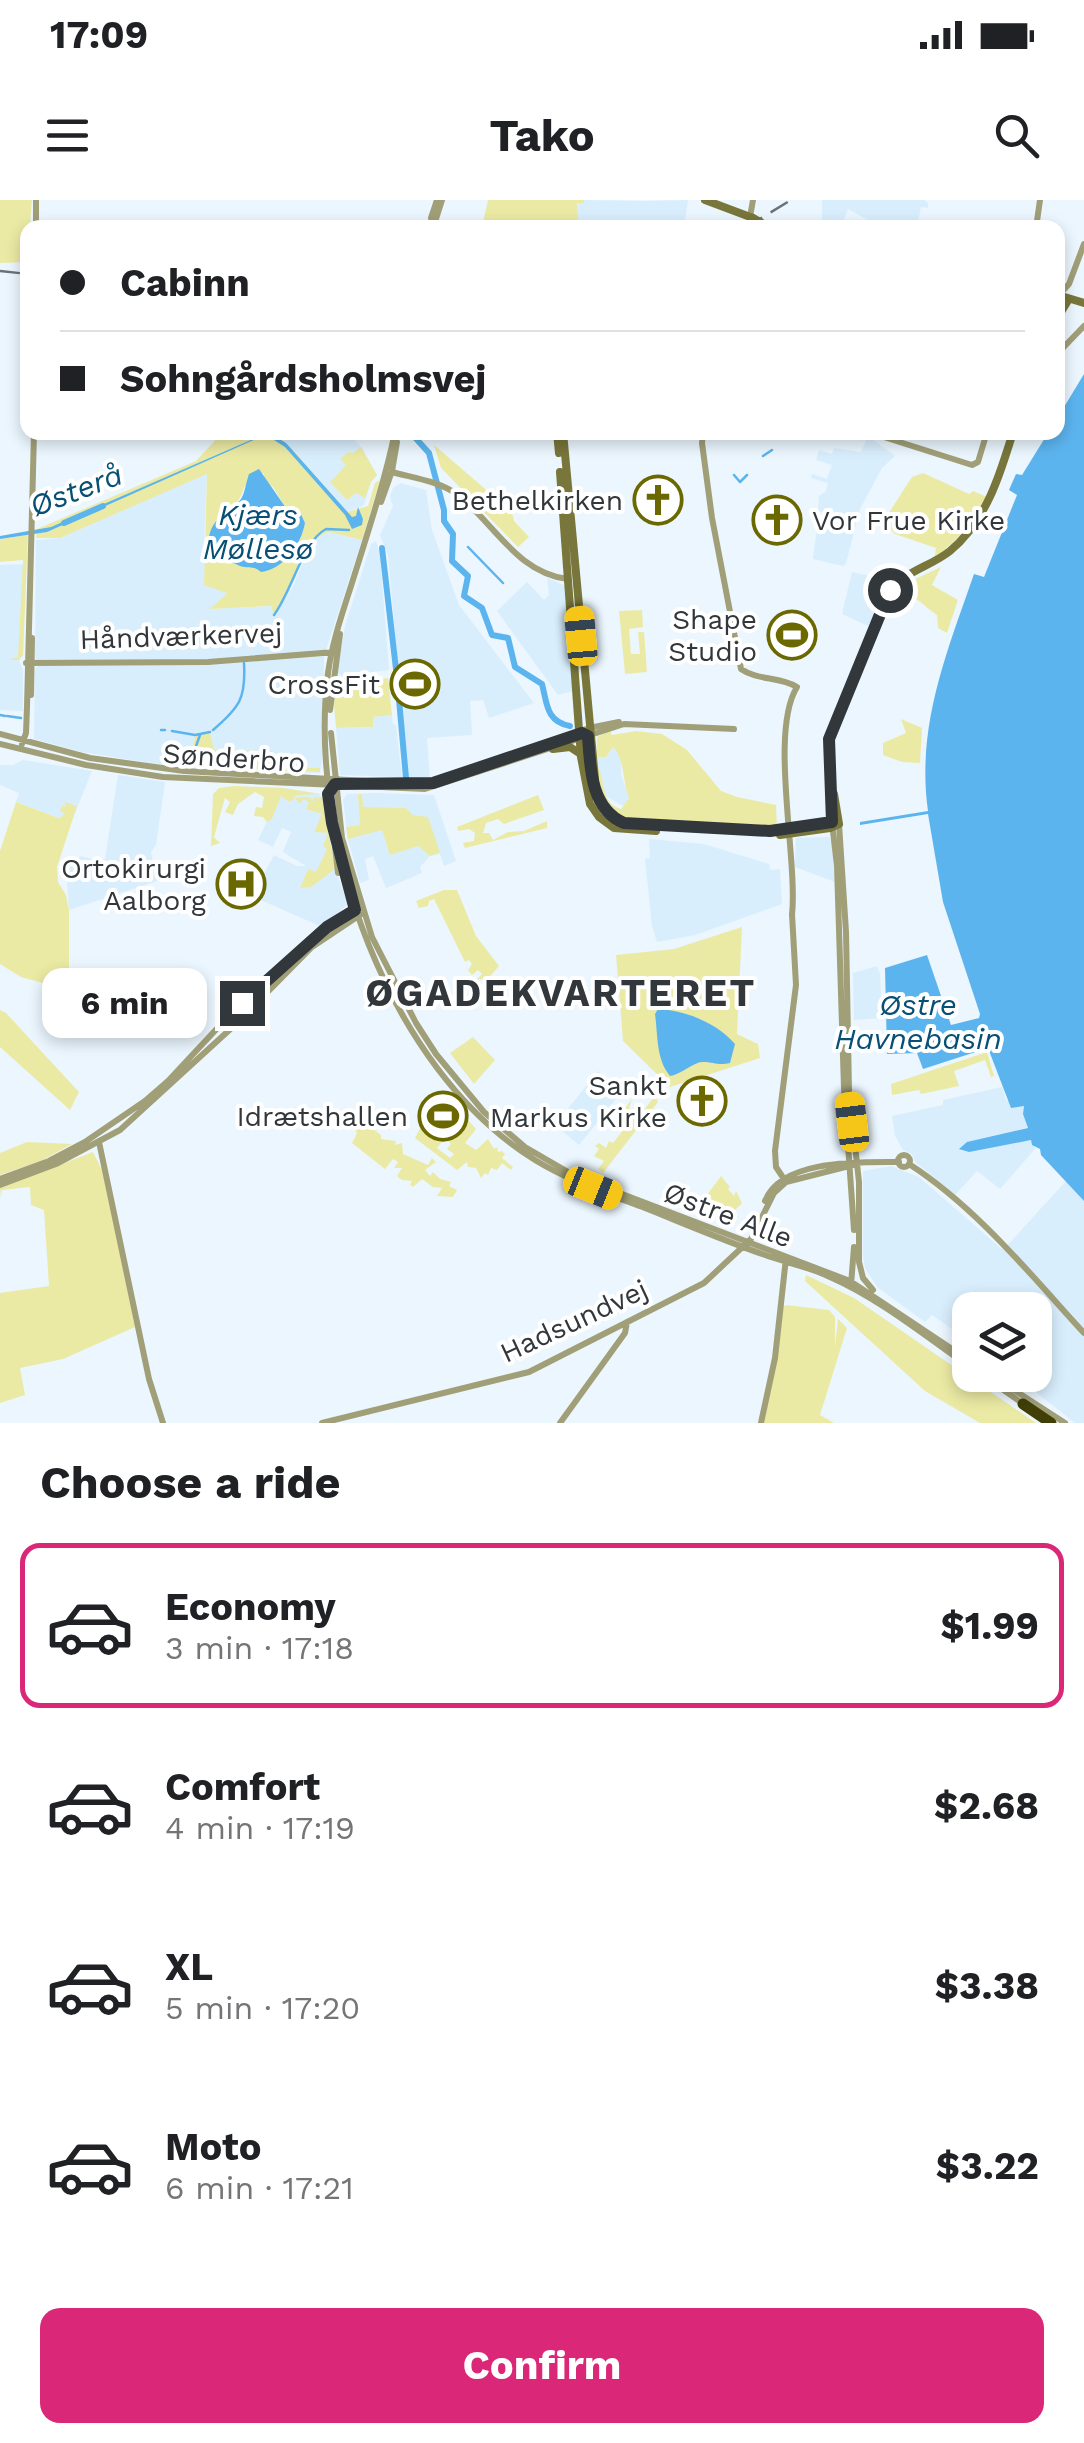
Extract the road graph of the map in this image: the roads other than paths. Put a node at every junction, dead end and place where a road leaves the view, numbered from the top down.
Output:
1 (705, 200) edge
2 (753, 220) edge
3 (1082, 246) edge
4 (1068, 284) junction
5 (1065, 288) edge
6 (1084, 303) edge
7 (1084, 328) edge
8 (1065, 348) edge
9 (34, 440) edge
10 (394, 440) edge
11 (561, 440) edge
12 (703, 440) edge
13 (887, 440) edge
14 (984, 440) edge
15 (1012, 440) edge
16 (386, 479) junction
17 (934, 564) junction
18 (572, 577) junction
19 (334, 652) junction
20 (29, 663) junction
21 (585, 734) junction
22 (0, 740) edge
23 (24, 746) junction
24 (553, 749) junction
25 (581, 757) junction
26 (206, 778) junction
27 (331, 783) junction
28 (608, 821) junction
29 (833, 826) junction
30 (790, 833) junction
31 (348, 862) junction
32 (341, 872) junction
33 (358, 899) junction
34 (358, 912) junction
35 (844, 966) junction
36 (239, 1013) junction
37 (95, 1141) junction
38 (853, 1166) junction
39 (784, 1179) junction
40 (0, 1182) edge
41 (743, 1244) junction
42 (786, 1259) junction
43 (852, 1285) junction
44 (906, 1316) junction
45 (627, 1322) junction
46 (1084, 1333) edge
47 (952, 1350) edge
48 (952, 1352) edge
49 (1006, 1392) edge
50 (1016, 1392) edge
51 (1023, 1404) joint
52 (1039, 1408) joint
53 (163, 1423) edge
54 (322, 1423) edge
55 (560, 1423) edge
56 (761, 1423) edge
57 (1048, 1423) edge
58 (1063, 1423) edge

1 - 2 main road
3 - 4 street
4 - 5 street
4 - 6 street
7 - 8 street
9 - 20 street
10 - 16 street, Østre Alle
11 - 18 main road
12 - 30 street
13 - 14 street
15 - 17 main road
16 - 18 street
16 - 19 street, Østre Alle
17 - 29 main road
17 - 29 main road
18 - 21 main road
19 - 20 street, Håndværkervej
19 - 27 street, Østre Alle
19 - 27 street, Østre Alle
20 - 23 street
21 - 21 street
21 - 24 street, Sønderbro
21 - 25 main road
21 - 27 street, Sønderbro
21 - 28 main road
22 - 23 street, Sønderbro
23 - 26 street, Sønderbro
23 - 26 street, Sønderbro
24 - 25 main road
24 - 27 street, Sønderbro
25 - 28 main road
26 - 27 street, Sønderbro
26 - 27 street, Sønderbro
27 - 31 street, Østre Alle
27 - 32 street, Østre Alle
28 - 30 main road
28 - 30 main road
29 - 30 main road
29 - 35 street
29 - 35 street
30 - 39 street
31 - 32 street
31 - 33 street, Østre Alle
32 - 33 street
32 - 34 street, Østre Alle
33 - 34 street, Østre Alle
34 - 36 street
34 - 36 street
34 - 41 street, Østre Alle
34 - 41 street, Østre Alle
35 - 38 street
35 - 38 street
36 - 37 street
36 - 37 street
37 - 40 street
37 - 53 street
38 - 39 street
38 - 43 street
38 - 44 street
38 - 46 street
39 - 41 street, Hadsundvej
41 - 42 street, Østre Alle
41 - 45 street, Hadsundvej
42 - 43 street, Østre Alle
42 - 56 street
43 - 44 street, Østre Alle
43 - 48 street, Østre Alle
44 - 47 street, Østre Alle
45 - 54 street, Hadsundvej
45 - 55 street
49 - 51 street
50 - 52 street
51 - 57 highway
52 - 58 highway

